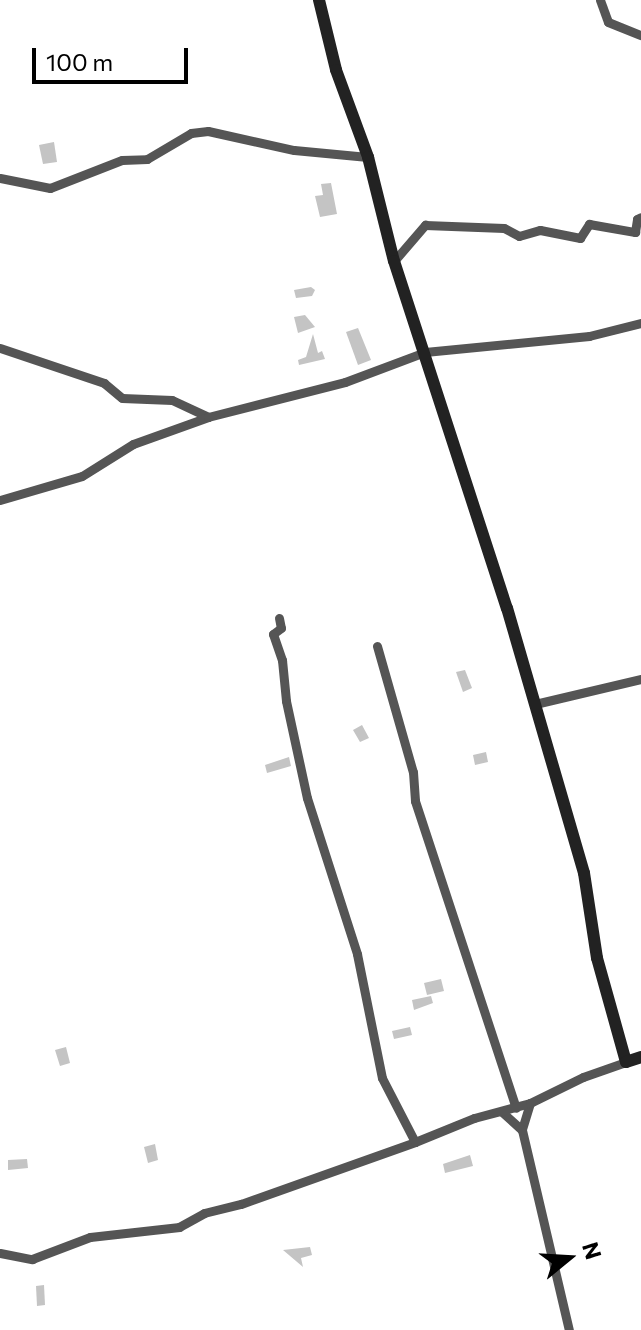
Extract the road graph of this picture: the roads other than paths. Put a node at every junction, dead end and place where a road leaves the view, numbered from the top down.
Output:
1 (319, 0) edge
2 (600, 0) edge
3 (641, 35) edge
4 (368, 157) junction
5 (0, 178) edge
6 (641, 217) edge
7 (394, 261) junction
8 (641, 323) edge
9 (0, 348) edge
10 (425, 352) junction
11 (208, 417) junction
12 (0, 500) edge
13 (279, 618) dead end
14 (377, 646) dead end
15 (641, 679) edge
16 (535, 704) junction
17 (641, 1057) edge
18 (626, 1062) junction
19 (530, 1103) junction
20 (516, 1108) junction
21 (502, 1112) junction
22 (522, 1130) junction
23 (415, 1142) junction
24 (0, 1253) edge
25 (569, 1330) edge

1 - 4 street
2 - 3 street
4 - 5 street
4 - 7 street
6 - 7 street
7 - 10 street
8 - 10 street
9 - 11 street
10 - 11 street
10 - 16 street
11 - 12 street
13 - 23 street
14 - 20 street
15 - 16 street
16 - 18 street
17 - 18 street
18 - 19 street
19 - 20 street
19 - 22 street
20 - 21 street
21 - 22 street
21 - 23 street
22 - 25 street
23 - 24 street

